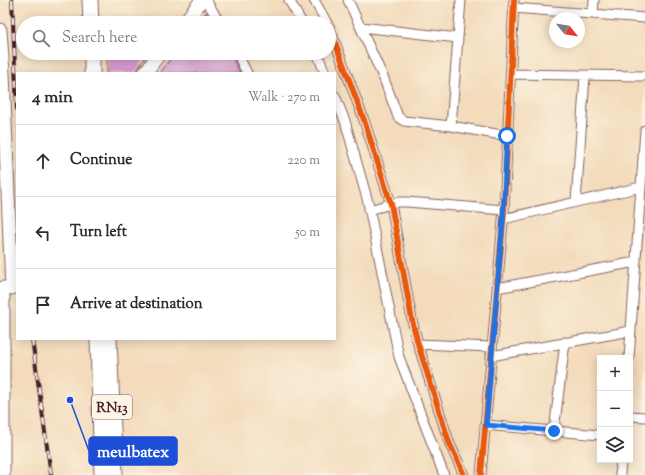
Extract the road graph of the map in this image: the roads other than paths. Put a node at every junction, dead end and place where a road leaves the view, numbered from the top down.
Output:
1 (90, 0) edge
2 (202, 0) edge
3 (206, 0) edge
4 (289, 0) edge
5 (314, 0) edge
6 (348, 0) edge
7 (461, 0) edge
8 (594, 0) edge
9 (514, 4) edge
10 (593, 14) junction
11 (91, 16) edge
12 (189, 16) edge
13 (216, 16) edge
14 (298, 16) edge
15 (323, 16) edge
16 (645, 18) edge
17 (361, 27) junction
18 (0, 30) edge
19 (458, 38) junction
20 (336, 45) edge
21 (154, 60) edge
22 (240, 60) edge
23 (320, 60) edge
24 (145, 72) edge
25 (246, 72) edge
26 (325, 72) edge
27 (2, 73) edge
28 (510, 74) junction
29 (585, 76) junction
30 (645, 76) edge
31 (336, 98) edge
32 (336, 121) edge
33 (345, 121) junction
34 (451, 126) junction
35 (645, 130) edge
36 (507, 136) junction
37 (641, 188) junction
38 (576, 202) junction
39 (391, 204) junction
40 (369, 210) junction
41 (503, 215) junction
42 (636, 262) junction
43 (8, 288) edge
44 (497, 288) junction
45 (631, 330) junction
46 (98, 340) edge
47 (109, 340) edge
48 (565, 342) junction
49 (418, 344) junction
50 (492, 352) junction
51 (629, 355) edge
52 (633, 416) edge
53 (645, 416) edge
54 (486, 425) junction
55 (554, 431) junction
56 (597, 435) edge
57 (621, 463) edge
58 (2, 474) edge
59 (102, 475) edge
60 (116, 475) edge
61 (444, 475) edge
62 (464, 475) edge
63 (481, 475) edge
64 (620, 475) edge

1 - 11 main road
2 - 12 street
3 - 13 street
4 - 14 street
5 - 15 street
6 - 17 street
7 - 19 street
8 - 10 street
9 - 10 street
9 - 28 street
10 - 16 street
17 - 19 street
17 - 34 street
18 - 27 street
19 - 34 street
20 - 39 street
21 - 24 street
22 - 25 street
23 - 26 street
27 - 43 street
28 - 29 street
28 - 36 street
29 - 30 street
29 - 38 street
31 - 33 street
32 - 33 street
33 - 40 street
34 - 36 street
35 - 37 street
36 - 41 street
37 - 38 street
37 - 42 street
38 - 41 street
39 - 40 street
39 - 41 street
39 - 49 street
40 - 61 street
41 - 44 street
42 - 44 street
42 - 45 street
43 - 58 street
44 - 50 street
45 - 48 street
45 - 51 street
46 - 59 main road, RN13
47 - 60 main road, RN13
48 - 50 street
48 - 55 street
49 - 50 street
49 - 62 street
50 - 54 street
52 - 53 street
54 - 55 street
54 - 63 street
55 - 56 street
57 - 64 street

